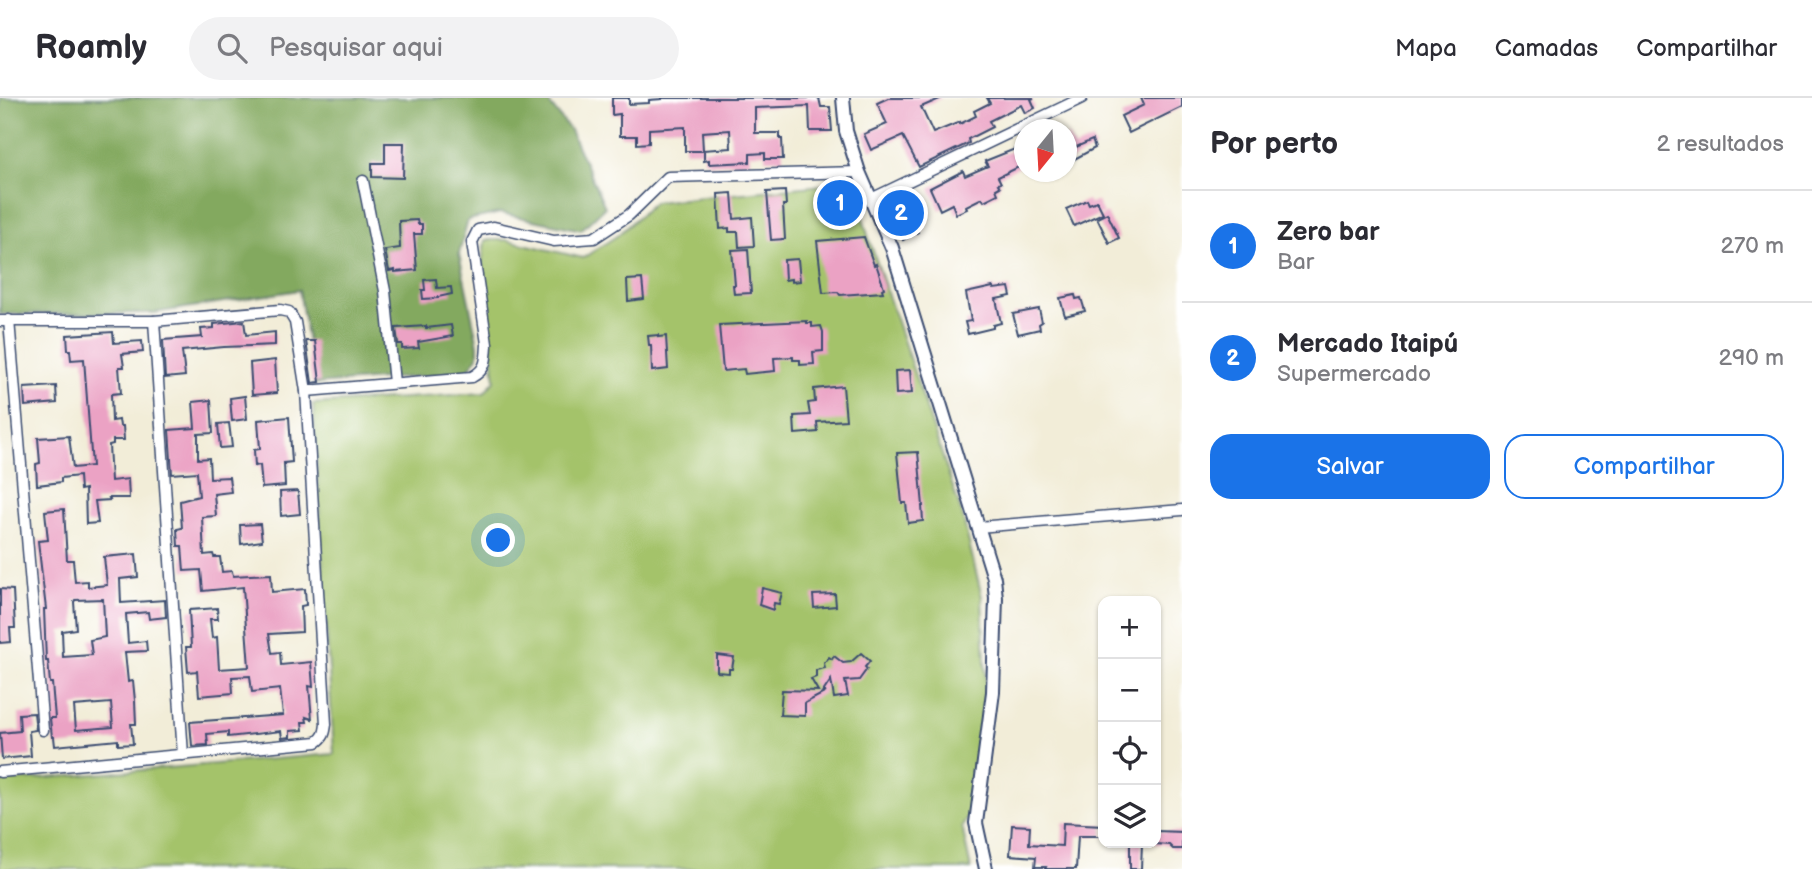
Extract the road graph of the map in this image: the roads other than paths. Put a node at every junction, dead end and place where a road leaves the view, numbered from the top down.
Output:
1 (843, 98) edge
2 (1082, 98) edge
3 (859, 172) junction
4 (363, 181) dead end
5 (873, 203) junction
6 (5, 320) edge
7 (154, 321) junction
8 (394, 383) junction
9 (306, 391) junction
10 (1182, 510) edge
11 (978, 527) junction
12 (43, 730) dead end
13 (183, 755) junction
14 (0, 772) edge
15 (986, 869) edge

1 - 3 street
2 - 5 street
3 - 5 street
3 - 8 street
4 - 8 street
5 - 11 street
6 - 7 street
6 - 12 street
7 - 9 street
7 - 13 street
8 - 9 street
9 - 13 street
10 - 11 street
11 - 15 street
13 - 14 street

